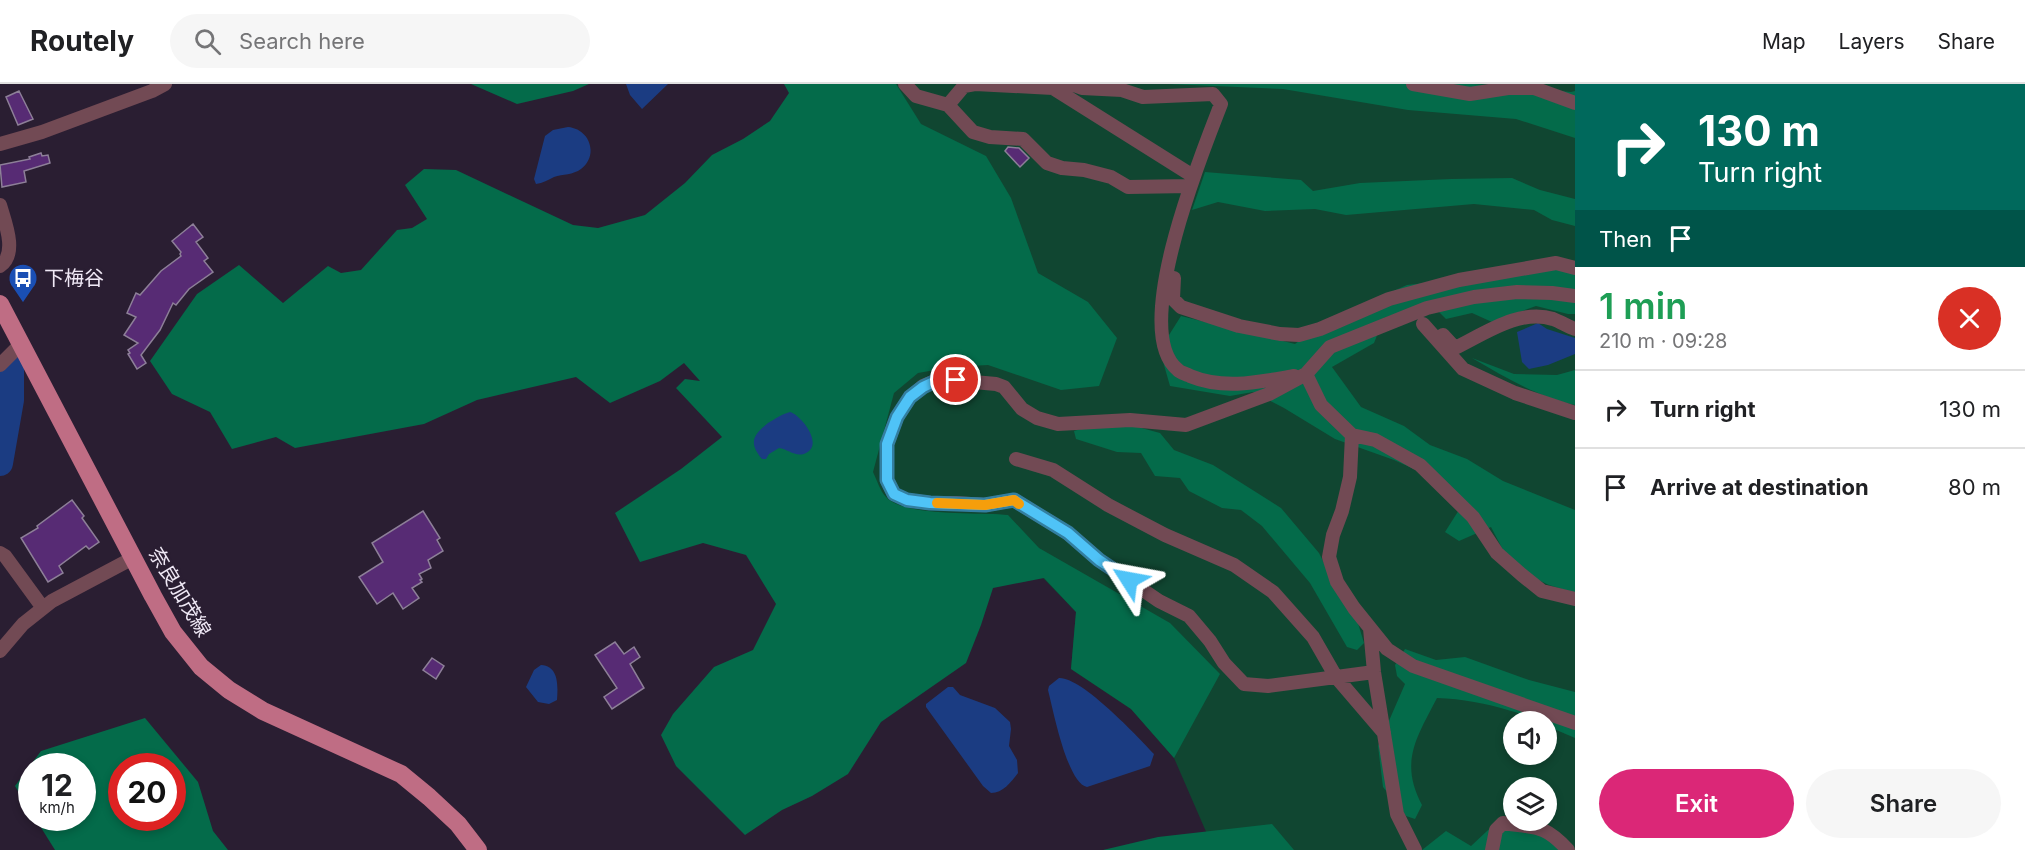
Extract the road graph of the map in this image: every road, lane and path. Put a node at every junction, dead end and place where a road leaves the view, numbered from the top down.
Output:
1 (165, 84) edge
2 (905, 84) edge
3 (975, 84) edge
4 (1071, 84) edge
5 (1413, 84) edge
6 (1056, 86) edge
7 (1575, 103) edge
8 (948, 105) junction
9 (0, 144) edge
10 (1192, 181) junction
11 (0, 205) edge
12 (1179, 225) junction
13 (0, 266) edge
14 (1575, 268) edge
15 (1575, 296) edge
16 (0, 304) edge
17 (1575, 328) edge
18 (21, 345) junction
19 (0, 365) edge
20 (1306, 374) junction
21 (1575, 413) edge
22 (1352, 435) junction
23 (1016, 459) dead end
24 (0, 553) edge
25 (133, 558) junction
26 (1575, 599) edge
27 (43, 608) junction
28 (1371, 628) junction
29 (0, 651) edge
30 (1374, 672) junction
31 (1336, 677) junction
32 (1575, 723) edge
33 (1384, 733) junction
34 (478, 850) edge
35 (1415, 850) edge
36 (1492, 850) edge
37 (1568, 850) edge

1 - 9 street
2 - 8 street
3 - 6 street
3 - 8 street
4 - 10 street
5 - 7 street
6 - 10 street
8 - 10 street
10 - 12 street
11 - 13 street
12 - 14 street
12 - 20 street
15 - 20 street
16 - 18 main road, 奈良加茂線
17 - 21 street
18 - 19 street
18 - 25 main road, 奈良加茂線
20 - 22 street
20 - 31 street
22 - 26 street
22 - 28 street
23 - 31 street
24 - 27 street
25 - 27 street
25 - 34 main road, 奈良加茂線
27 - 29 street
28 - 30 street
28 - 32 street
30 - 31 street
30 - 33 street
31 - 33 street
33 - 35 street
36 - 37 street

